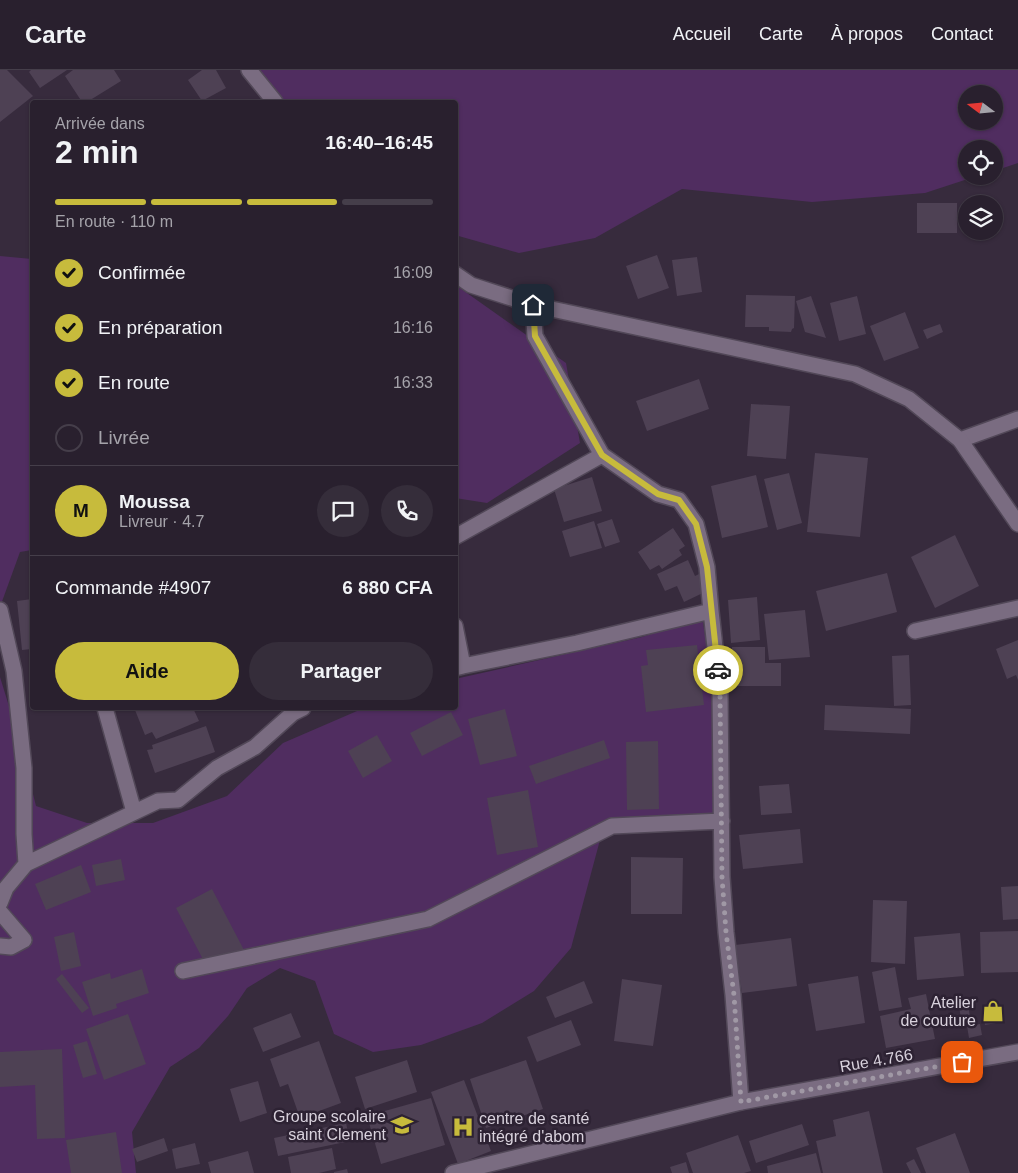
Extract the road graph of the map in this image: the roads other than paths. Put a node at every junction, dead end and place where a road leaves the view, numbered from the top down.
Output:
1 (249, 70) edge
2 (273, 100) edge
3 (458, 276) edge
4 (533, 305) junction
5 (1018, 419) edge
6 (960, 440) junction
7 (602, 455) junction
8 (1018, 524) edge
9 (458, 535) edge
10 (1018, 608) edge
11 (0, 610) edge
12 (711, 611) junction
13 (915, 631) dead end
14 (459, 667) edge
15 (106, 710) edge
16 (299, 710) edge
17 (134, 812) junction
18 (722, 821) junction
19 (26, 864) junction
20 (0, 903) edge
21 (0, 912) edge
22 (0, 946) edge
23 (183, 971) dead end
24 (1018, 1052) edge
25 (741, 1102) junction
26 (453, 1173) edge

1 - 2 street
3 - 4 street
4 - 6 street
4 - 7 street
5 - 6 street
6 - 8 street
7 - 9 street
7 - 12 street
10 - 13 street
11 - 19 street
12 - 14 street
12 - 18 street
15 - 17 street
16 - 17 street
17 - 19 street
18 - 23 street
18 - 25 street
19 - 20 street
21 - 22 street
24 - 25 street, Rue 4.766
25 - 26 street, Rue 4.766

